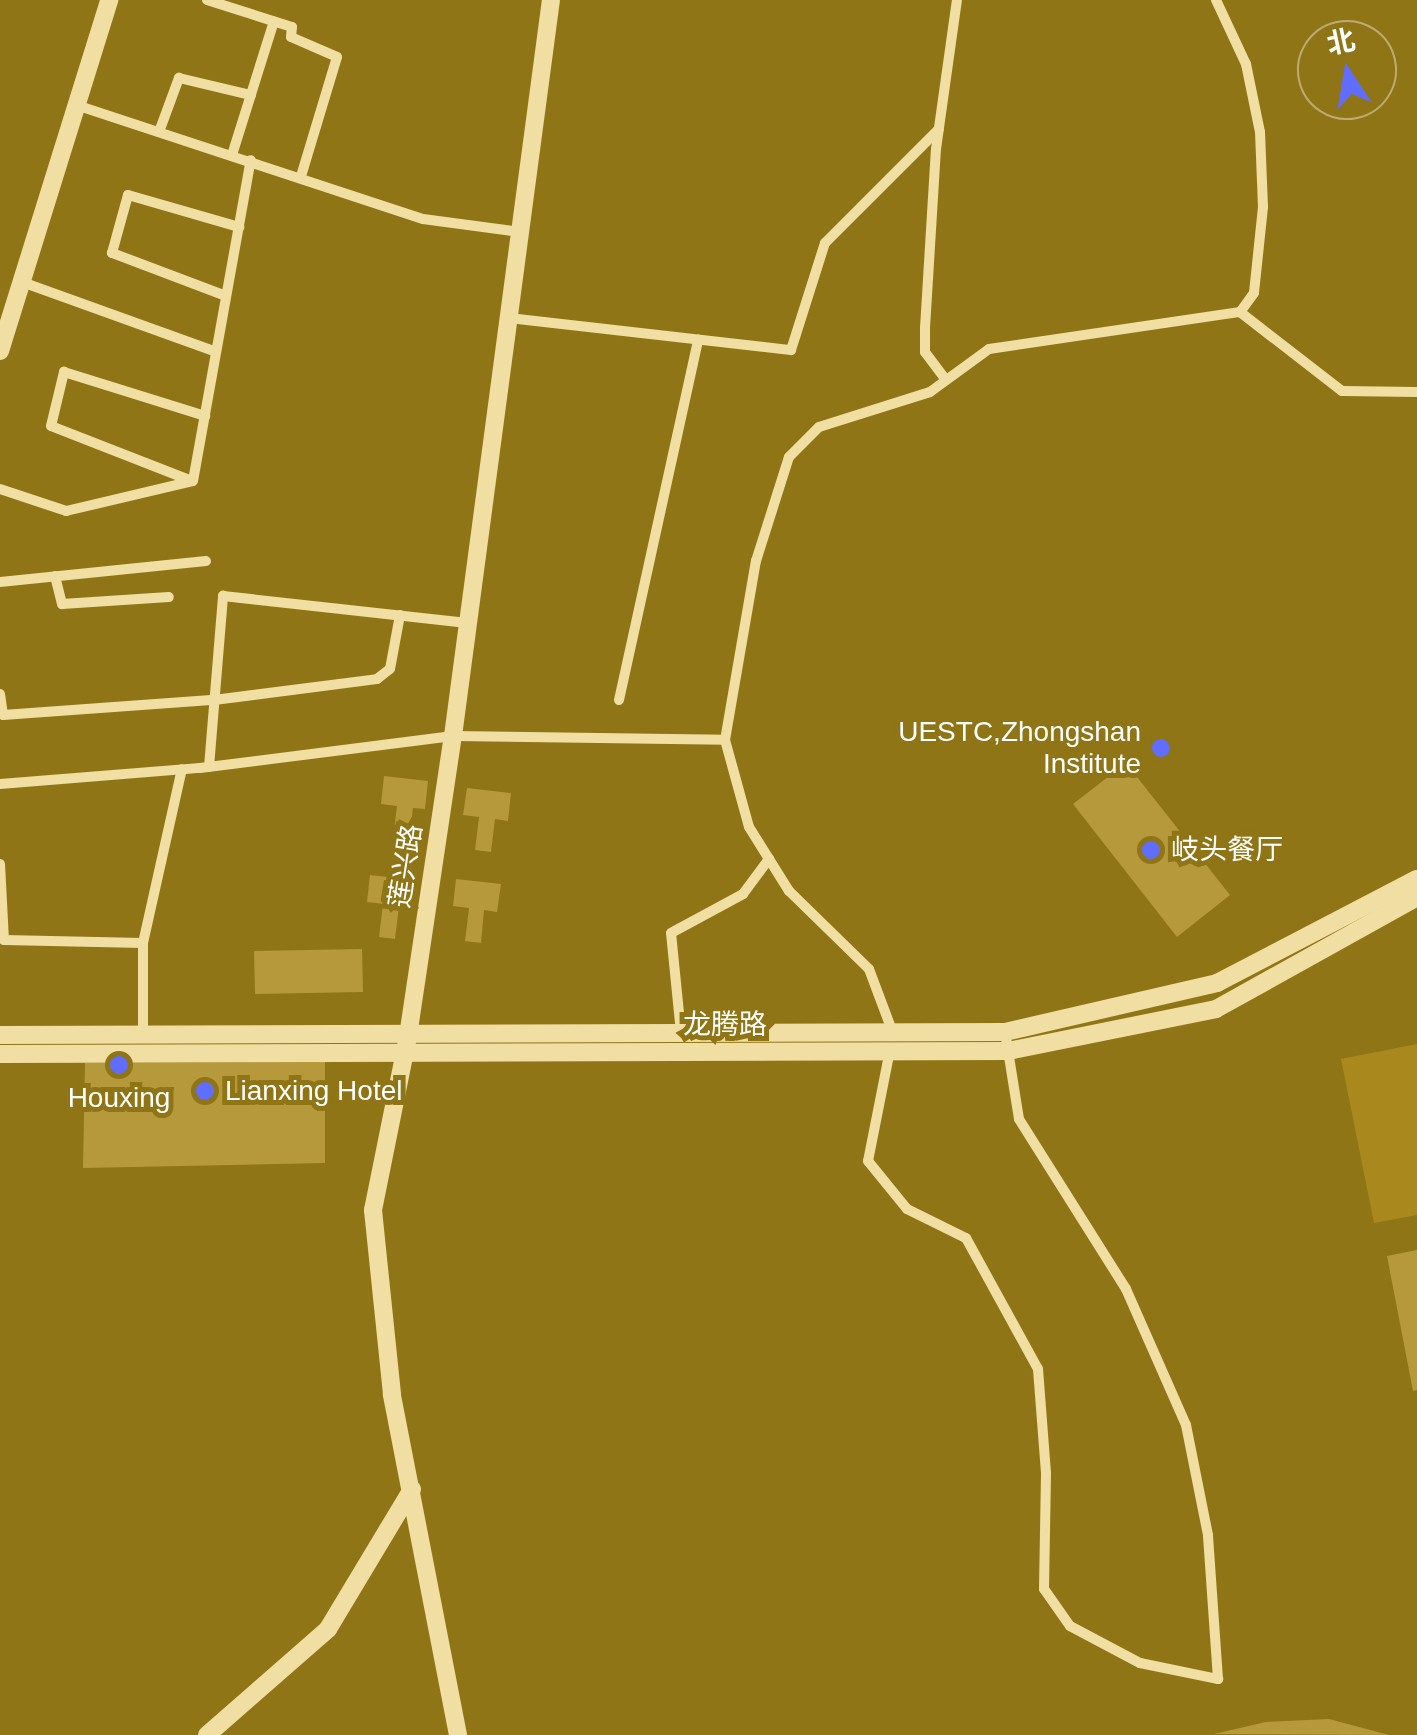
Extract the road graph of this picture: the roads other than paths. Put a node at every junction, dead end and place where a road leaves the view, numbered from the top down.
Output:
1 (110, 0) edge
2 (206, 0) edge
3 (551, 0) edge
4 (957, 0) edge
5 (1216, 0) edge
6 (274, 21) junction
7 (251, 96) junction
8 (76, 106) junction
9 (939, 129) junction
10 (159, 132) junction
11 (232, 155) junction
12 (251, 160) junction
13 (302, 176) junction
14 (239, 228) junction
15 (520, 232) junction
16 (22, 282) junction
17 (226, 296) junction
18 (1240, 312) junction
19 (509, 318) junction
20 (698, 340) junction
21 (0, 351) edge
22 (216, 352) junction
23 (946, 380) junction
24 (1417, 392) edge
25 (204, 416) junction
26 (193, 482) junction
27 (0, 489) edge
28 (206, 560) dead end
29 (56, 576) junction
30 (0, 582) edge
31 (169, 597) dead end
32 (400, 616) junction
33 (468, 623) junction
34 (0, 694) edge
35 (214, 700) junction
36 (619, 700) dead end
37 (453, 736) junction
38 (726, 740) junction
39 (209, 766) junction
40 (182, 769) junction
41 (0, 784) edge
42 (769, 859) junction
43 (0, 864) edge
44 (1417, 879) edge
45 (1417, 897) edge
46 (144, 943) junction
47 (1005, 1032) junction
48 (681, 1033) junction
49 (0, 1035) edge
50 (143, 1036) junction
51 (408, 1036) junction
52 (892, 1042) junction
53 (1008, 1052) junction
54 (0, 1054) edge
55 (404, 1055) junction
56 (412, 1490) junction
57 (207, 1735) edge
58 (458, 1735) edge

1 - 8 street
2 - 6 street
3 - 15 street, 莲兴路
4 - 9 street
5 - 18 street
6 - 7 street
6 - 13 street
7 - 10 street
7 - 11 street
8 - 10 street
8 - 16 street
9 - 20 street
9 - 23 street
10 - 11 street
11 - 12 street
12 - 13 street
12 - 14 street
13 - 15 street
14 - 17 street
14 - 17 street
15 - 19 street, 莲兴路
16 - 21 street
16 - 22 street
17 - 22 street
18 - 23 street
18 - 24 street
19 - 20 street
19 - 33 street, 莲兴路
20 - 36 street
22 - 25 street
23 - 38 street
25 - 26 street
25 - 26 street
26 - 27 street
28 - 29 street
29 - 30 street
29 - 31 street
32 - 33 street
32 - 35 street
32 - 35 street
33 - 37 street, 莲兴路
34 - 35 street
35 - 39 street
37 - 38 street
37 - 39 street
37 - 51 street, 莲兴路
38 - 42 street
39 - 40 street
40 - 41 street
40 - 46 street
42 - 48 street
42 - 52 street
43 - 46 street
44 - 47 street, 龙腾路
45 - 53 street, 龙腾路
46 - 50 street
47 - 52 street, 龙腾路
47 - 53 street
48 - 51 street, 龙腾路
48 - 52 street, 龙腾路
49 - 50 street, 龙腾路
50 - 51 street, 龙腾路
51 - 55 street, 莲兴路
52 - 53 street, 龙腾路
52 - 53 street
52 - 55 street, 龙腾路
54 - 55 street, 龙腾路
55 - 56 street, 莲兴路
56 - 57 street
56 - 58 street, 莲兴路

